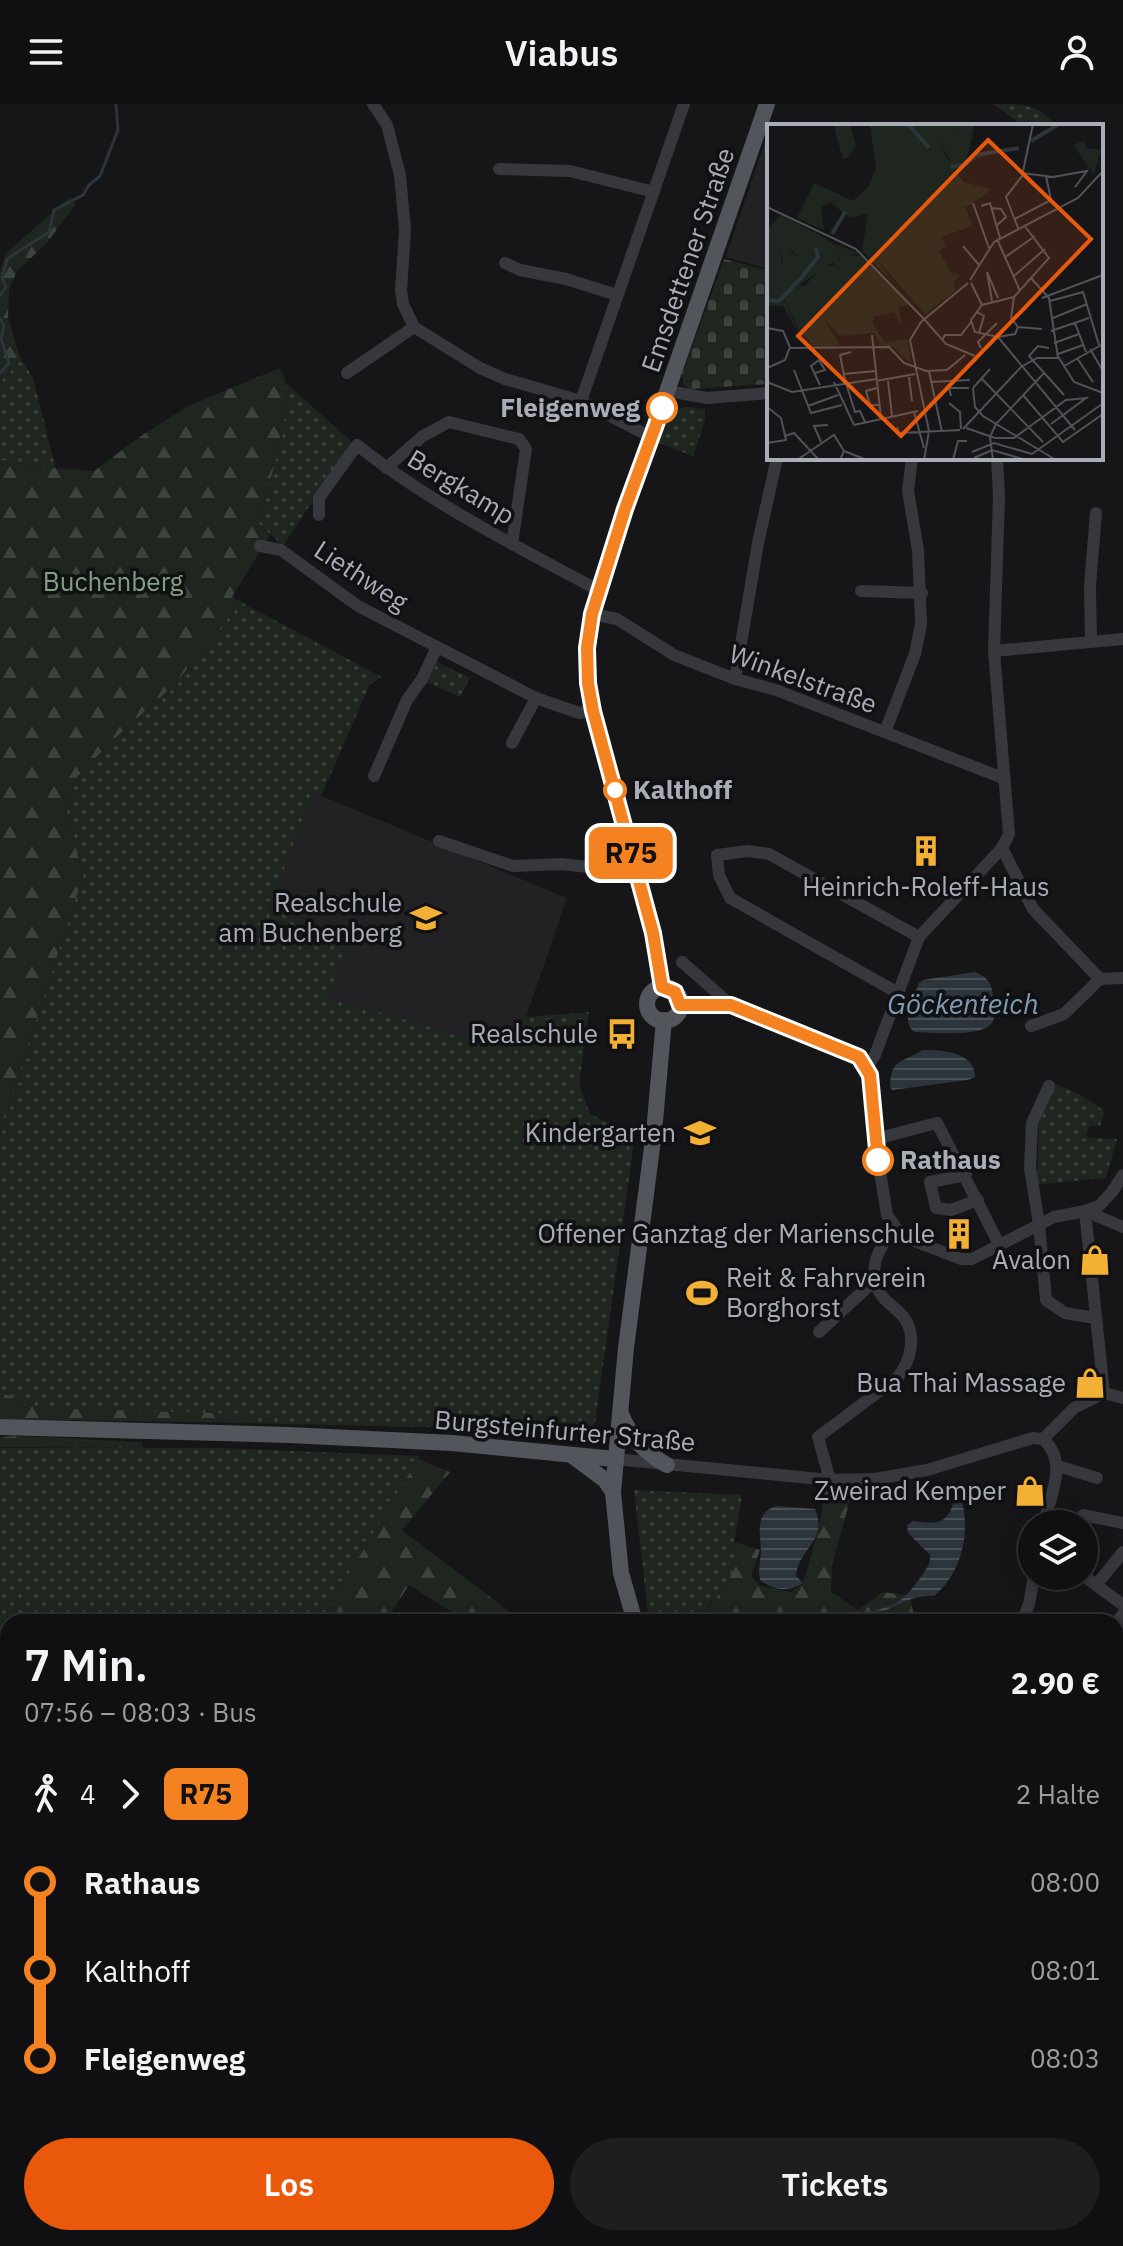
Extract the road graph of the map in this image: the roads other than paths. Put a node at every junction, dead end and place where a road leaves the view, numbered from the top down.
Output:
1 (373, 104) edge
2 (684, 104) edge
3 (767, 104) edge
4 (499, 169) dead end
5 (654, 192) junction
6 (505, 263) dead end
7 (617, 295) junction
8 (414, 327) junction
9 (347, 373) dead end
10 (668, 391) junction
11 (767, 393) edge
12 (581, 401) junction
13 (651, 437) junction
14 (777, 460) edge
15 (912, 460) edge
16 (997, 460) edge
17 (386, 468) junction
18 (1096, 513) dead end
19 (319, 515) dead end
20 (512, 544) junction
21 (260, 546) dead end
22 (598, 590) junction
23 (861, 591) dead end
24 (922, 593) junction
25 (592, 614) junction
26 (1123, 639) edge
27 (1091, 641) junction
28 (437, 647) junction
29 (994, 651) junction
30 (735, 679) junction
31 (536, 698) junction
32 (593, 711) junction
33 (885, 732) junction
34 (512, 743) dead end
35 (374, 776) dead end
36 (1003, 778) junction
37 (439, 841) dead end
38 (1002, 848) junction
39 (633, 860) junction
40 (919, 937) junction
41 (682, 962) dead end
42 (1123, 978) edge
43 (1100, 979) junction
44 (662, 987) junction
45 (898, 993) junction
46 (680, 1005) junction
47 (731, 1005) junction
48 (664, 1020) junction
49 (1031, 1026) dead end
50 (867, 1067) junction
51 (1049, 1086) dead end
52 (875, 1139) junction
53 (966, 1175) junction
54 (1123, 1175) edge
55 (978, 1200) junction
56 (1085, 1211) junction
57 (1039, 1224) junction
58 (1123, 1227) edge
59 (896, 1228) junction
60 (1000, 1246) junction
61 (874, 1281) junction
62 (1095, 1318) junction
63 (819, 1332) dead end
64 (1104, 1393) junction
65 (1123, 1398) edge
66 (620, 1410) junction
67 (0, 1427) edge
68 (1043, 1439) junction
69 (573, 1456) junction
70 (615, 1459) junction
71 (667, 1465) junction
72 (1058, 1466) junction
73 (1097, 1478) dead end
74 (830, 1480) junction
75 (613, 1492) junction
76 (1047, 1510) edge
77 (1098, 1518) edge
78 (1123, 1523) edge
79 (1123, 1552) edge
80 (1098, 1583) edge
81 (1098, 1586) edge
82 (1032, 1590) edge
83 (1123, 1605) edge
84 (633, 1614) edge
85 (1025, 1614) edge

1 - 8 street
2 - 5 street
3 - 10 main road, Emsdettener Straße
4 - 5 street
5 - 7 street
6 - 7 street
7 - 12 street
8 - 9 street
8 - 12 street
10 - 11 street
10 - 13 main road, Emsdettener Straße
12 - 13 street
13 - 22 main road, Emsdettener Straße
14 - 30 street
15 - 24 street
16 - 29 street
17 - 19 street, Bergkamp
17 - 20 street, Bergkamp
17 - 20 street, Bergkamp
18 - 27 street
20 - 22 street, Bergkamp
21 - 28 street, Liethweg
22 - 25 main road, Emsdettener Straße
23 - 24 street
24 - 33 street
25 - 30 street, Winkelstraße
25 - 32 main road, Emsdettener Straße
26 - 27 street
27 - 29 street
28 - 31 street, Liethweg
28 - 35 street
29 - 36 street
30 - 33 street, Winkelstraße
31 - 32 street, Liethweg
31 - 34 street
32 - 39 main road, Emsdettener Straße
33 - 36 street, Winkelstraße
36 - 38 street
37 - 39 street
38 - 40 street
38 - 43 street
39 - 44 main road, Emsdettener Straße
40 - 45 street
40 - 45 street
41 - 47 street
42 - 43 street
43 - 49 street
44 - 46 main road
44 - 48 main road
45 - 50 street
46 - 47 street
46 - 48 main road
47 - 50 street
48 - 66 main road
50 - 52 street
51 - 57 street
52 - 53 street
52 - 59 street
53 - 55 street
53 - 55 street
54 - 56 street
55 - 60 street
56 - 57 street
56 - 58 street
56 - 62 street
57 - 60 street
57 - 62 street
59 - 60 street
59 - 61 street
61 - 63 street
61 - 74 street
62 - 64 street
64 - 65 street
64 - 68 street
66 - 70 main road
66 - 71 main road
67 - 69 main road, Burgsteinfurter Straße
68 - 72 street
68 - 74 street, Burgsteinfurter Straße
69 - 70 main road, Burgsteinfurter Straße
69 - 75 main road
70 - 71 street, Burgsteinfurter Straße
70 - 75 main road
71 - 74 street, Burgsteinfurter Straße
72 - 73 street
72 - 76 street
75 - 84 main road
77 - 78 street
79 - 80 street
81 - 83 street
82 - 85 street

